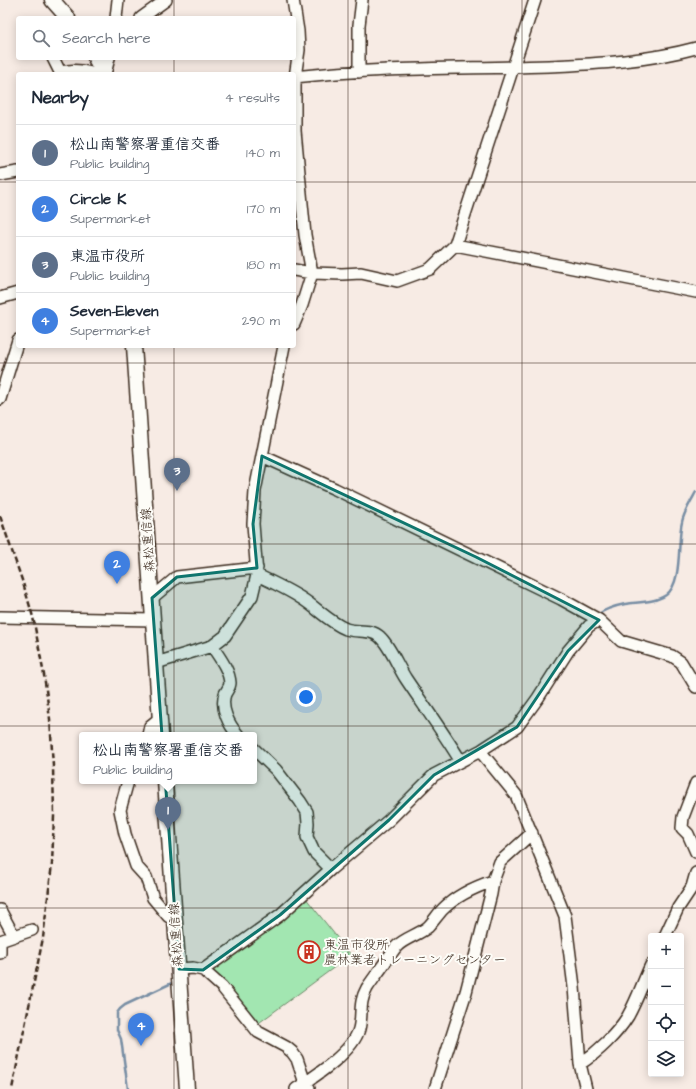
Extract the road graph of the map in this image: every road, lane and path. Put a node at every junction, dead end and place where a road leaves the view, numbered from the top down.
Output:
1 (118, 0) edge
2 (166, 0) edge
3 (293, 0) edge
4 (362, 0) edge
5 (535, 0) edge
6 (116, 16) edge
7 (145, 16) edge
8 (296, 16) edge
9 (296, 19) edge
10 (696, 48) edge
11 (54, 60) edge
12 (96, 60) edge
13 (108, 60) edge
14 (514, 67) junction
15 (60, 72) edge
16 (64, 72) edge
17 (88, 72) edge
18 (103, 72) edge
19 (105, 72) edge
20 (296, 72) edge
21 (358, 72) junction
22 (296, 77) edge
23 (296, 141) edge
24 (16, 172) edge
25 (0, 175) edge
26 (455, 245) junction
27 (296, 270) edge
28 (312, 273) junction
29 (696, 292) edge
30 (16, 294) edge
31 (0, 298) edge
32 (296, 320) edge
33 (16, 346) edge
34 (134, 348) edge
35 (283, 348) edge
36 (0, 398) edge
37 (262, 456) junction
38 (257, 571) junction
39 (152, 598) junction
40 (0, 617) edge
41 (153, 620) junction
42 (599, 620) junction
43 (212, 646) junction
44 (156, 663) junction
45 (696, 686) edge
46 (160, 718) junction
47 (149, 732) edge
48 (161, 732) edge
49 (236, 732) edge
50 (480, 751) junction
51 (257, 752) edge
52 (460, 760) junction
53 (696, 783) edge
54 (127, 784) edge
55 (165, 784) edge
56 (532, 833) junction
57 (696, 852) edge
58 (331, 869) junction
59 (696, 872) edge
60 (493, 881) junction
61 (0, 910) edge
62 (175, 921) junction
63 (32, 930) dead end
64 (666, 933) edge
65 (14, 936) junction
66 (0, 941) edge
67 (0, 953) edge
68 (649, 969) edge
69 (178, 970) junction
70 (203, 970) junction
71 (580, 1064) junction
72 (303, 1087) edge
73 (187, 1089) edge
74 (435, 1089) edge
75 (586, 1089) edge

1 - 6 street
2 - 7 street
3 - 8 street
4 - 21 street
5 - 14 street
9 - 20 street
10 - 14 street
11 - 15 street
12 - 18 main road
13 - 19 street
14 - 21 street
14 - 26 street
16 - 17 street
21 - 22 street
23 - 28 street
24 - 25 street
26 - 28 street
26 - 29 street
27 - 28 street
28 - 32 street
30 - 31 street
33 - 36 street
34 - 39 main road, 森松重信線
35 - 37 street
37 - 38 street
37 - 42 street
38 - 39 street
38 - 43 street
38 - 52 street
39 - 41 main road, 森松重信線
40 - 41 street
41 - 44 main road, 森松重信線
42 - 45 street
42 - 50 street
43 - 44 street
43 - 49 street
44 - 46 main road, 森松重信線
46 - 47 street
46 - 48 main road, 森松重信線
50 - 52 street
50 - 56 street
51 - 58 street
52 - 58 street
53 - 57 street
54 - 62 street
55 - 62 main road, 森松重信線
56 - 60 street
56 - 71 street
58 - 70 street
59 - 64 street
60 - 72 street
60 - 74 street
61 - 65 street
62 - 69 main road, 森松重信線
63 - 65 street
65 - 66 street
66 - 67 street
68 - 71 street
69 - 70 street
69 - 73 main road, 森松重信線
70 - 72 street
71 - 75 street

